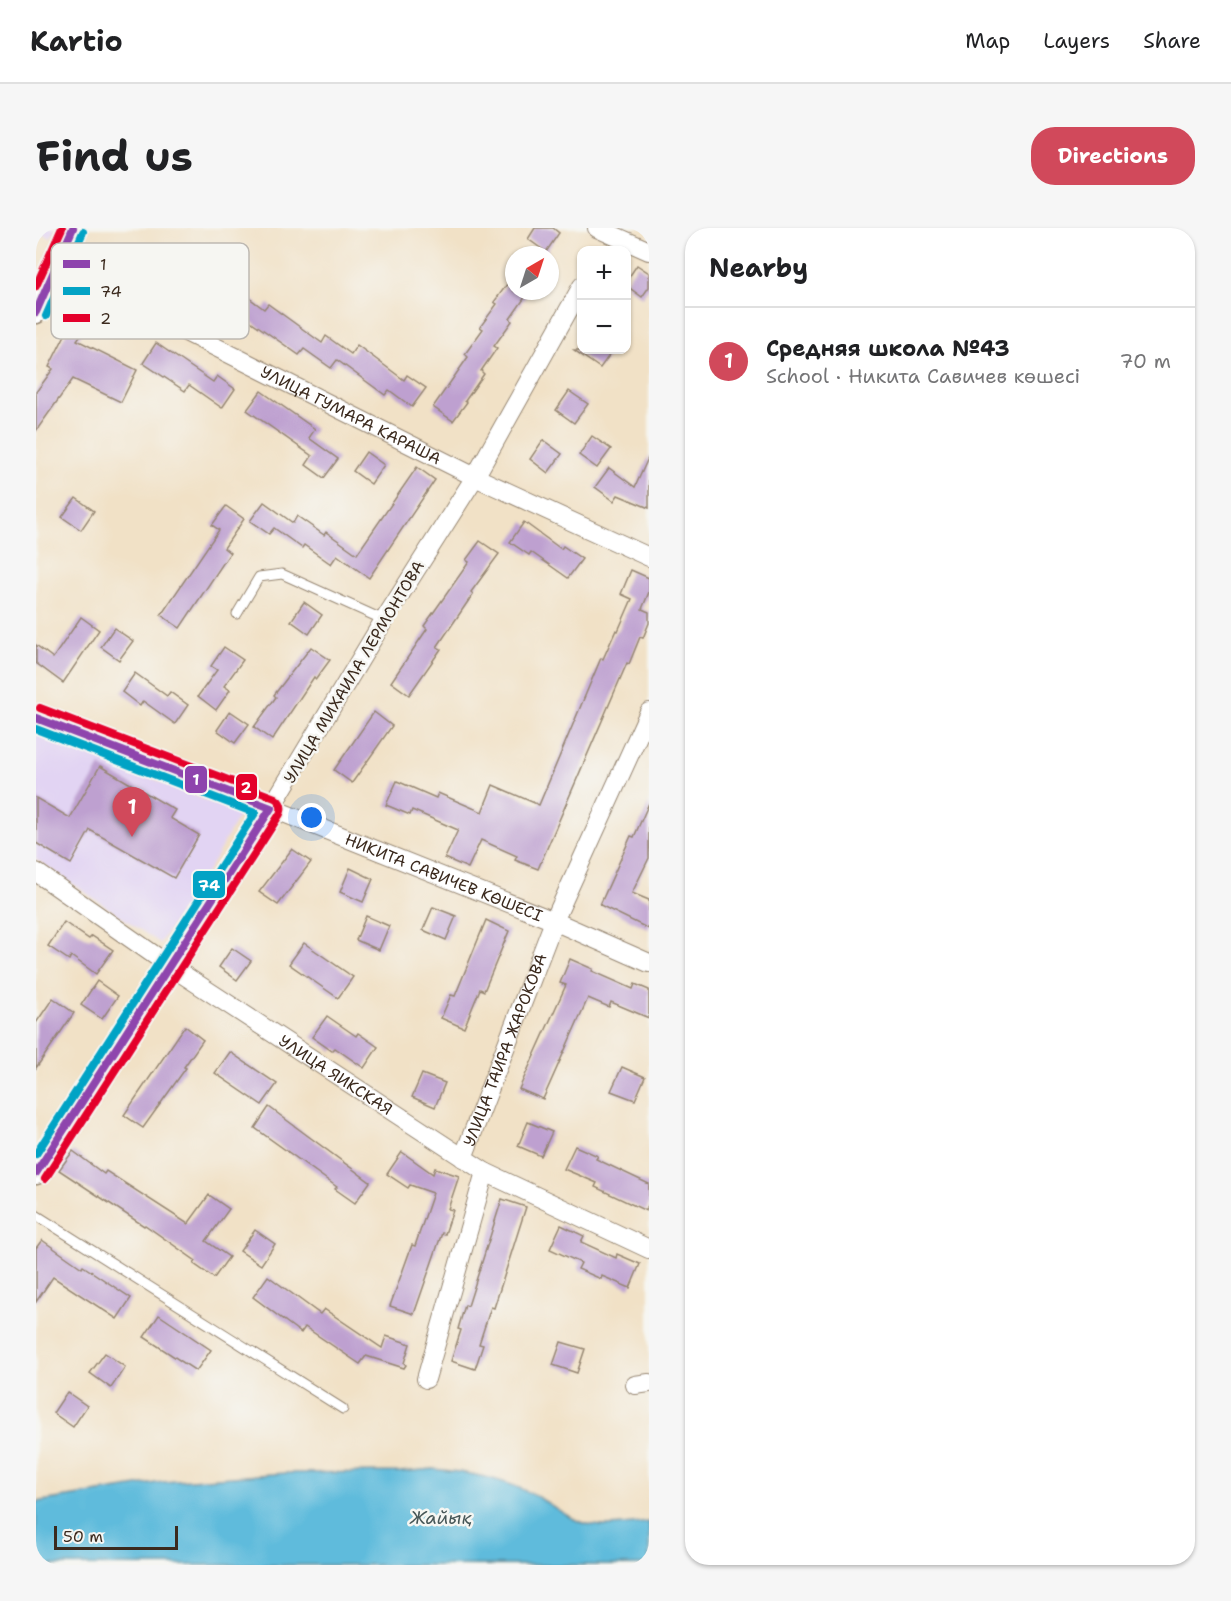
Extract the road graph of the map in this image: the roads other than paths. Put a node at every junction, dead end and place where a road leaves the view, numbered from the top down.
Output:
1 (73, 228) edge
2 (607, 230) edge
3 (66, 243) edge
4 (602, 246) edge
5 (649, 251) edge
6 (51, 278) edge
7 (577, 295) edge
8 (36, 312) edge
9 (200, 339) edge
10 (476, 477) junction
11 (649, 557) edge
12 (237, 614) dead end
13 (384, 620) junction
14 (649, 712) edge
15 (36, 718) edge
16 (271, 808) junction
17 (36, 872) edge
18 (554, 921) junction
19 (649, 963) edge
20 (170, 966) junction
21 (463, 1158) junction
22 (485, 1172) junction
23 (36, 1173) edge
24 (36, 1215) edge
25 (649, 1249) edge
26 (426, 1379) dead end
27 (343, 1408) dead end

1 - 3 street
2 - 4 street
2 - 5 street
6 - 8 street
7 - 10 street, УЛИЦА МИХАИЛА ЛЕРМОНТОВА
9 - 10 street, УЛИЦА ГУМАРА КАРАША
10 - 11 street, УЛИЦА ГУМАРА КАРАША
10 - 13 street, УЛИЦА МИХАИЛА ЛЕРМОНТОВА
12 - 13 lane
13 - 16 street, УЛИЦА МИХАИЛА ЛЕРМОНТОВА
14 - 18 street, УЛИЦА ТАИРА ЖАРОКОВА
15 - 16 street, НИКИТА САВИЧЕВ КӨШЕСІ
16 - 18 street, НИКИТА САВИЧЕВ КӨШЕСІ
16 - 20 street, УЛИЦА МИХАИЛА ЛЕРМОНТОВА
17 - 20 street, УЛИЦА ЯИКСКАЯ
18 - 19 street, НИКИТА САВИЧЕВ КӨШЕСІ
18 - 21 street, УЛИЦА ТАИРА ЖАРОКОВА
20 - 21 street, УЛИЦА ЯИКСКАЯ
20 - 23 street, УЛИЦА МИХАИЛА ЛЕРМОНТОВА
21 - 22 street, УЛИЦА ЯИКСКАЯ
22 - 25 street, УЛИЦА ЯИКСКАЯ
22 - 26 street, УЛИЦА ТАИРА ЖАРОКОВА
24 - 27 lane

